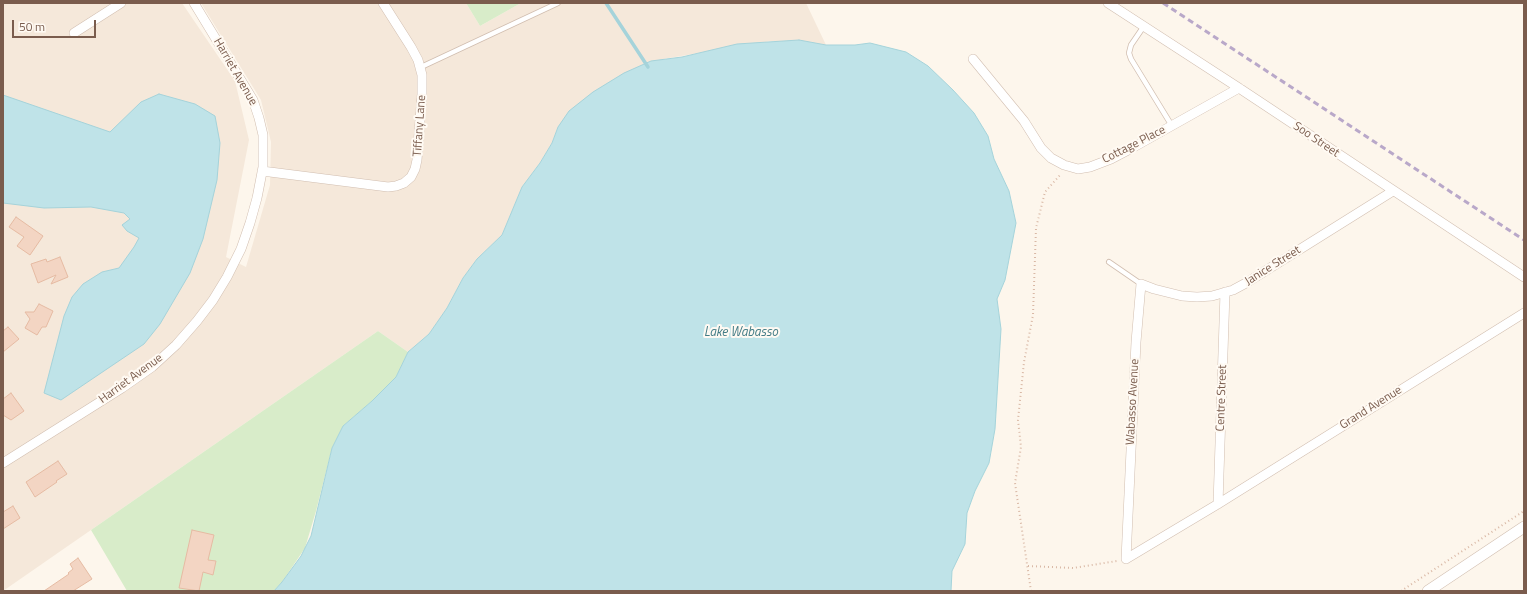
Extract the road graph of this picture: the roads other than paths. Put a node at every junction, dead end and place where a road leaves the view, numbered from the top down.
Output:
1 (121, 3) edge
2 (194, 3) edge
3 (383, 3) edge
4 (558, 3) edge
5 (1108, 3) edge
6 (1144, 26) junction
7 (74, 33) dead end
8 (973, 59) dead end
9 (420, 68) junction
10 (1239, 88) junction
11 (1172, 126) junction
12 (262, 172) junction
13 (1393, 191) junction
14 (1109, 262) dead end
15 (1524, 277) edge
16 (1142, 284) junction
17 (1226, 292) junction
18 (1524, 313) edge
19 (3, 463) edge
20 (1218, 504) junction
21 (1524, 527) edge
22 (1126, 559) joint
23 (1428, 591) edge

1 - 7 street
2 - 12 street, Harriet Avenue
3 - 9 street, Tiffany Lane
4 - 9 lane
5 - 6 street, Soo Street
6 - 10 street, Soo Street
6 - 11 lane
8 - 11 street, Cottage Place
9 - 12 street, Tiffany Lane
10 - 11 street, Cottage Place
10 - 13 street, Soo Street
12 - 19 street, Harriet Avenue
13 - 15 street, Soo Street
13 - 17 street, Janice Street
14 - 16 lane
16 - 17 street, Janice Street
16 - 22 street, Wabasso Avenue
17 - 20 street, Centre Street
18 - 20 street, Grand Avenue
20 - 22 street, Grand Avenue
21 - 23 street

